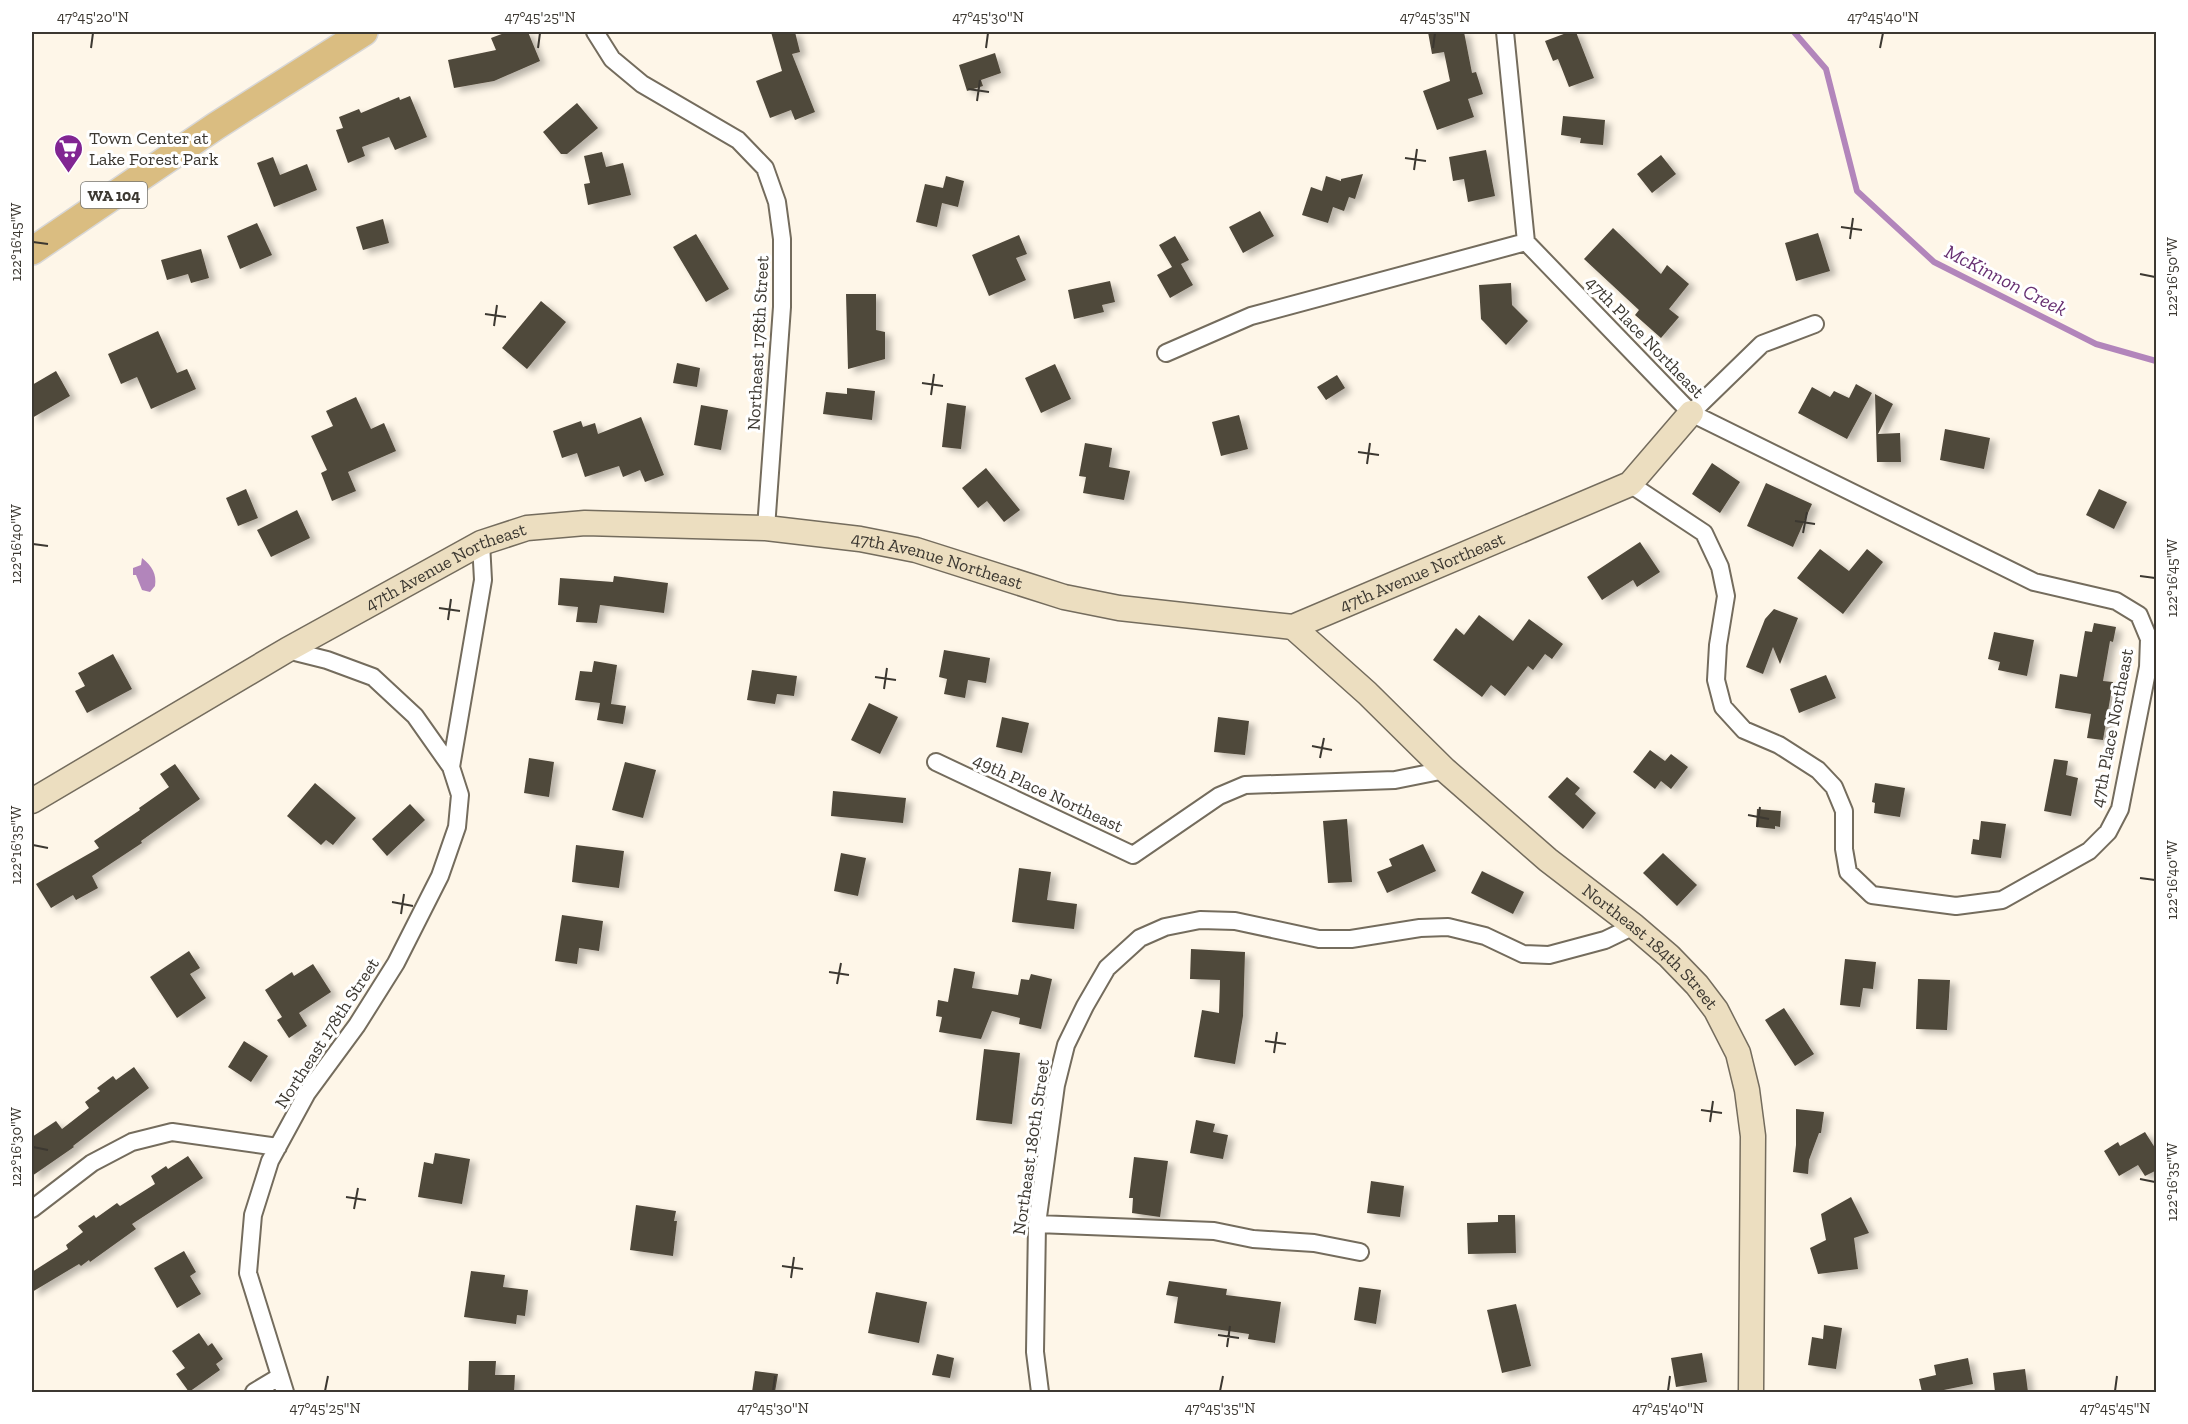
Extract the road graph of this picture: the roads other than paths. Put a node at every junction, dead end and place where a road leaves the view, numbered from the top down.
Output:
1 (364, 32) edge
2 (595, 32) edge
3 (1505, 32) edge
4 (1526, 242) junction
5 (32, 251) edge
6 (1815, 324) dead end
7 (1166, 354) dead end
8 (1691, 413) junction
9 (1630, 484) junction
10 (766, 528) junction
11 (481, 543) junction
12 (1293, 627) junction
13 (287, 650) junction
14 (936, 762) dead end
15 (451, 767) junction
16 (1445, 771) junction
17 (32, 801) edge
18 (1634, 926) junction
19 (278, 1147) junction
20 (32, 1209) edge
21 (1037, 1224) junction
22 (1360, 1252) dead end
23 (282, 1385) edge
24 (254, 1392) edge
25 (1040, 1392) edge
26 (1751, 1392) edge

1 - 5 main road, WA 104
2 - 10 street, Northeast 178th Street
3 - 4 street
4 - 7 street
4 - 8 street, 47th Place Northeast
6 - 8 street, 47th Avenue Northeast
8 - 9 street, 47th Avenue Northeast
8 - 9 street, 47th Place Northeast
9 - 12 street, 47th Avenue Northeast
10 - 11 street, 47th Avenue Northeast
10 - 12 street, 47th Avenue Northeast
11 - 13 street, 47th Avenue Northeast
11 - 15 street, Northeast 178th Street
12 - 16 street, Northeast 184th Street
13 - 15 street, Northeast 178th Street
13 - 17 street, 47th Avenue Northeast
14 - 16 street, 49th Place Northeast
15 - 19 street, Northeast 178th Street
16 - 18 street, Northeast 184th Street
18 - 21 street, Northeast 180th Street
18 - 26 street, Northeast 184th Street
19 - 20 street
19 - 23 street, Northeast 178th Street
21 - 22 street
21 - 25 street, Northeast 180th Street
23 - 24 street

